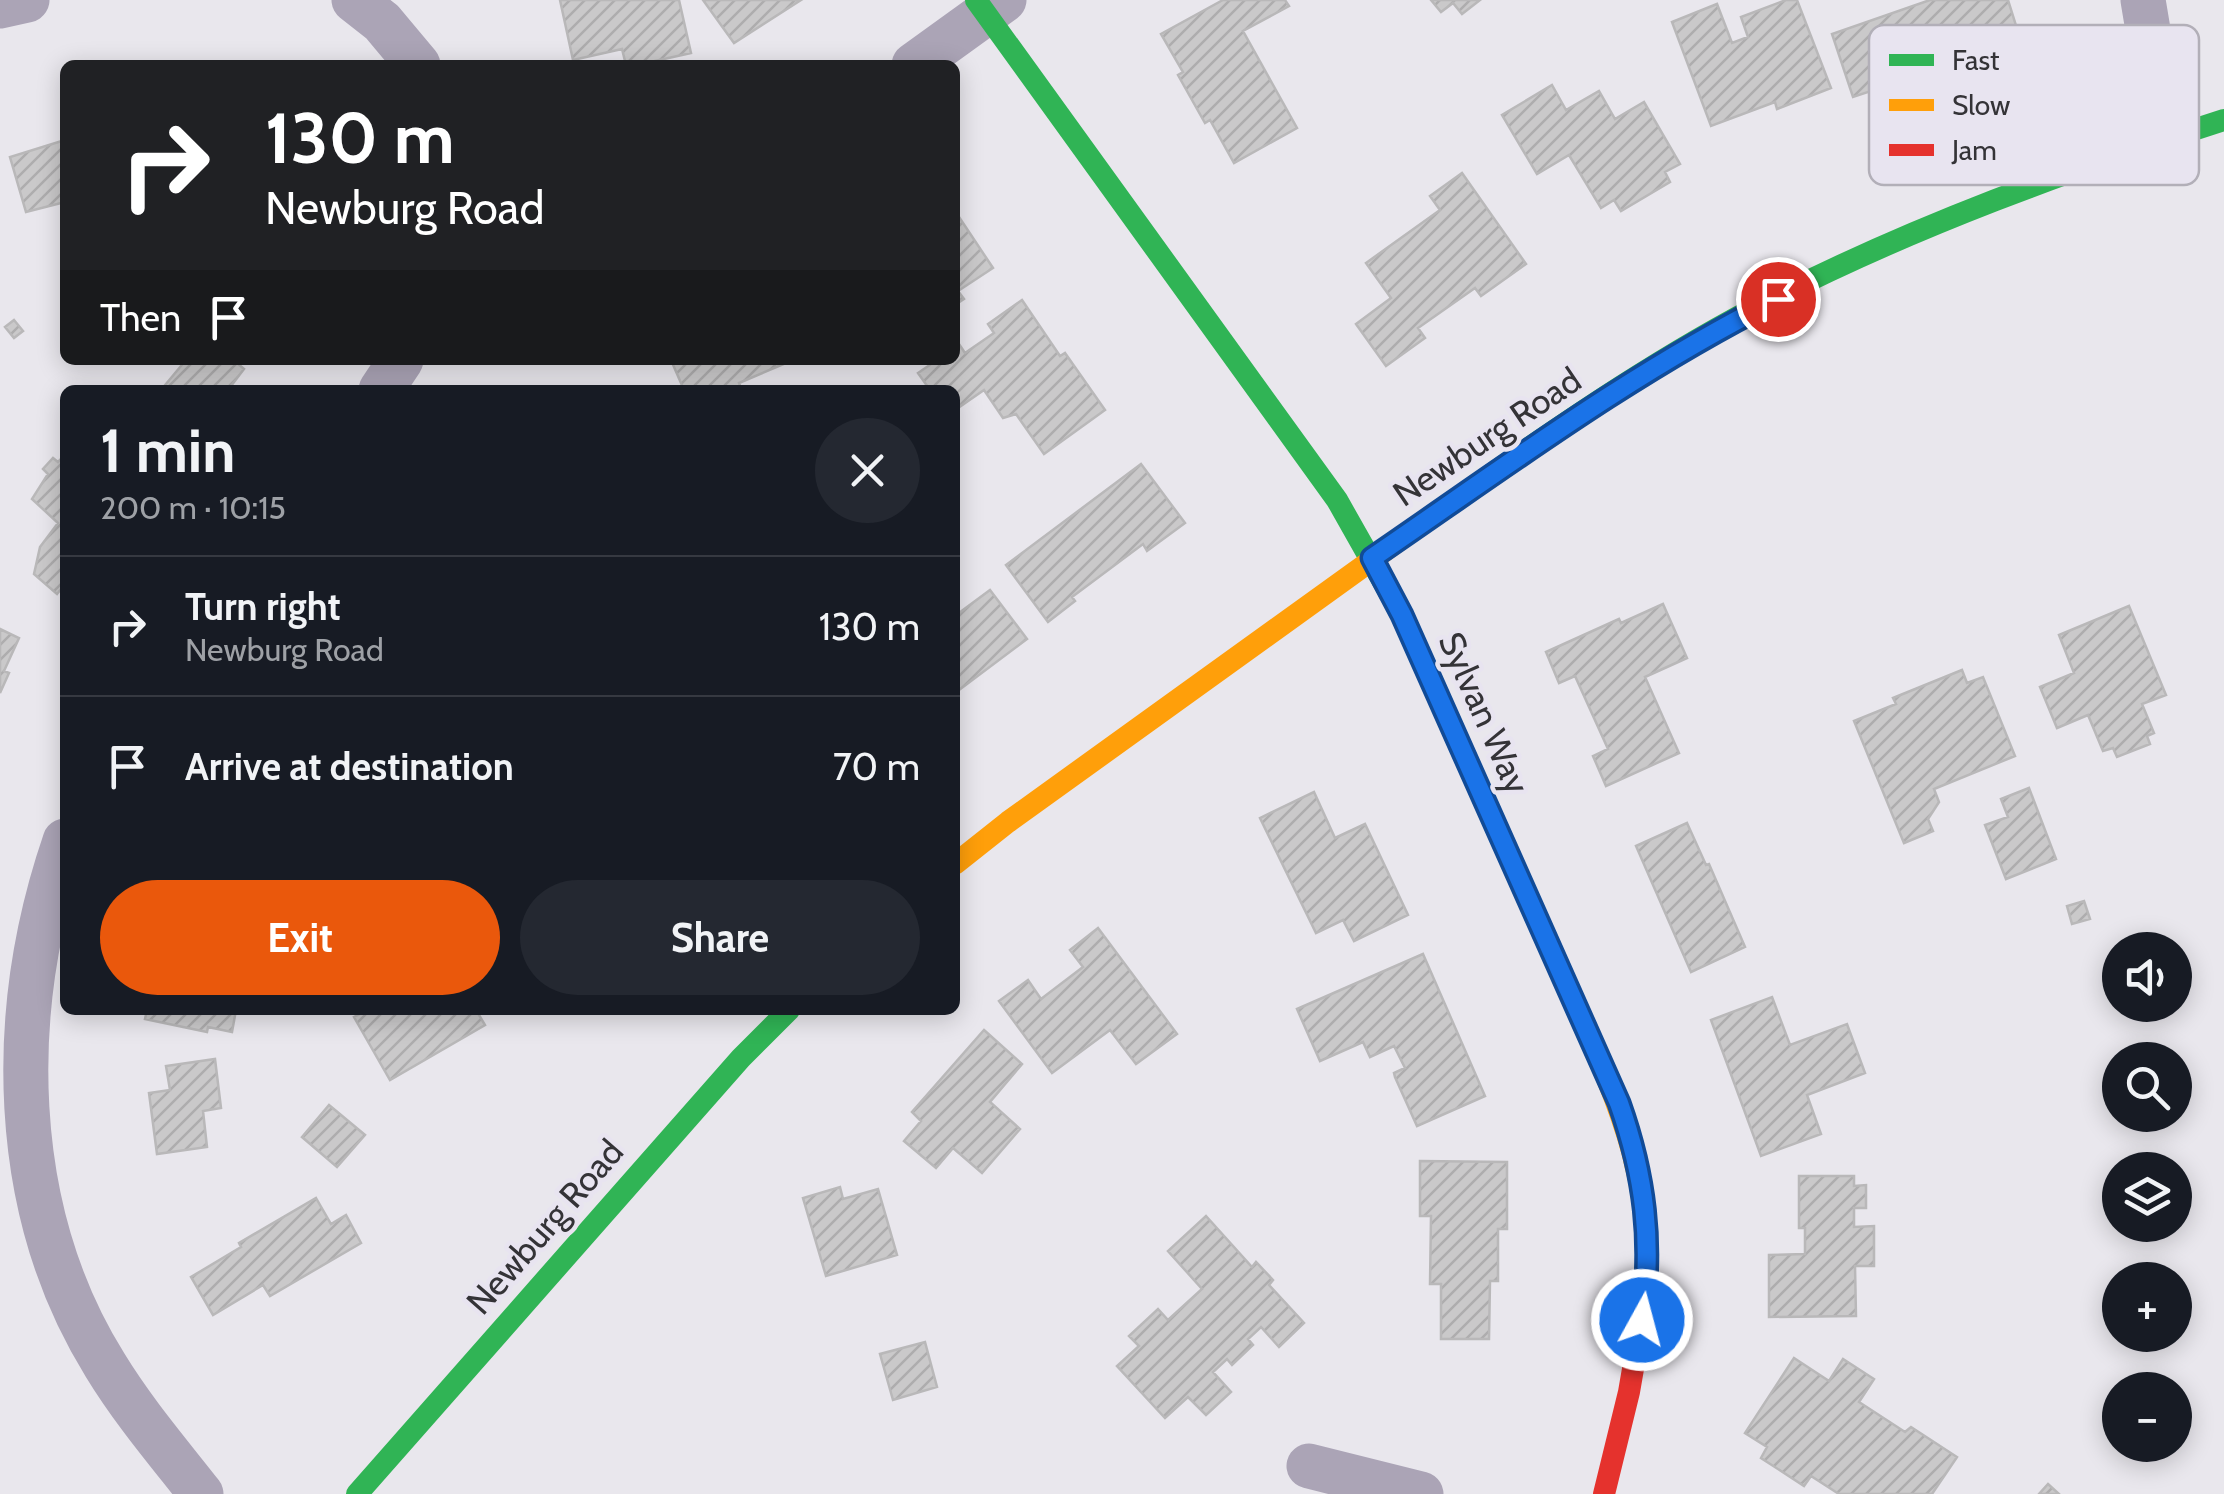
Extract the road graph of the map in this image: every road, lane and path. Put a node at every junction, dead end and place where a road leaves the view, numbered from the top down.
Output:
1 (27, 0) edge
2 (354, 0) edge
3 (2143, 0) edge
4 (989, 4) edge
5 (0, 6) edge
6 (2147, 25) edge
7 (414, 60) edge
8 (920, 60) edge
9 (2224, 120) edge
10 (2199, 128) edge
11 (2032, 185) edge
12 (1372, 558) junction
13 (60, 856) edge
14 (960, 860) edge
15 (784, 1015) edge
16 (1309, 1466) dead end
17 (201, 1494) edge
18 (356, 1494) edge
19 (1421, 1494) edge
20 (1604, 1494) edge

1 - 5 street
2 - 7 street
3 - 6 street
4 - 8 street
4 - 12 main road, Sylvan Way
9 - 10 main road, Newburg Road
11 - 12 main road, Newburg Road
12 - 14 main road, Newburg Road
12 - 20 main road, Sylvan Way
13 - 17 street
15 - 18 main road, Newburg Road
16 - 19 street

